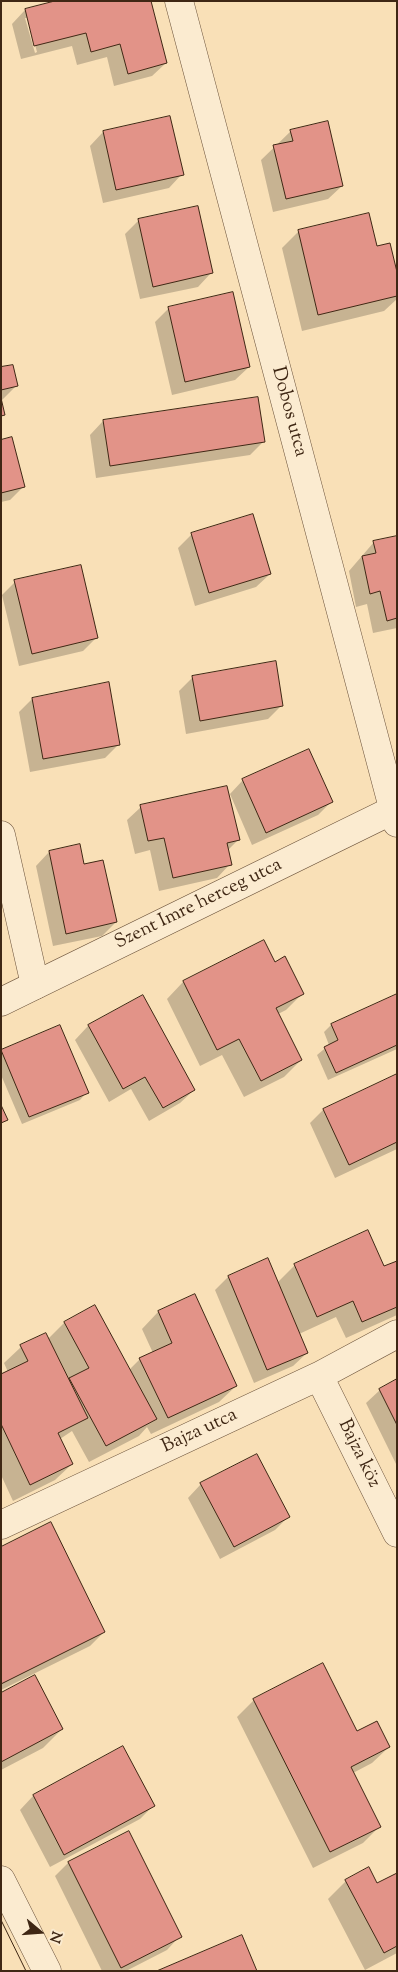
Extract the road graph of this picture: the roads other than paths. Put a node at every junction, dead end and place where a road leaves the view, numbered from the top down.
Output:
1 (179, 1) edge
2 (395, 814) edge
3 (1, 835) edge
4 (35, 984) junction
5 (1, 1002) edge
6 (397, 1334) edge
7 (319, 1376) junction
8 (1, 1526) edge
9 (397, 1533) edge
10 (1, 1880) edge
11 (47, 1971) edge

1 - 2 street, Dobos utca
2 - 4 street, Szent Imre herceg utca
3 - 4 street
4 - 5 street, Szent Imre herceg utca
6 - 7 street, Bajza utca
7 - 8 street, Bajza utca
7 - 9 street, Bajza köz
10 - 11 street

